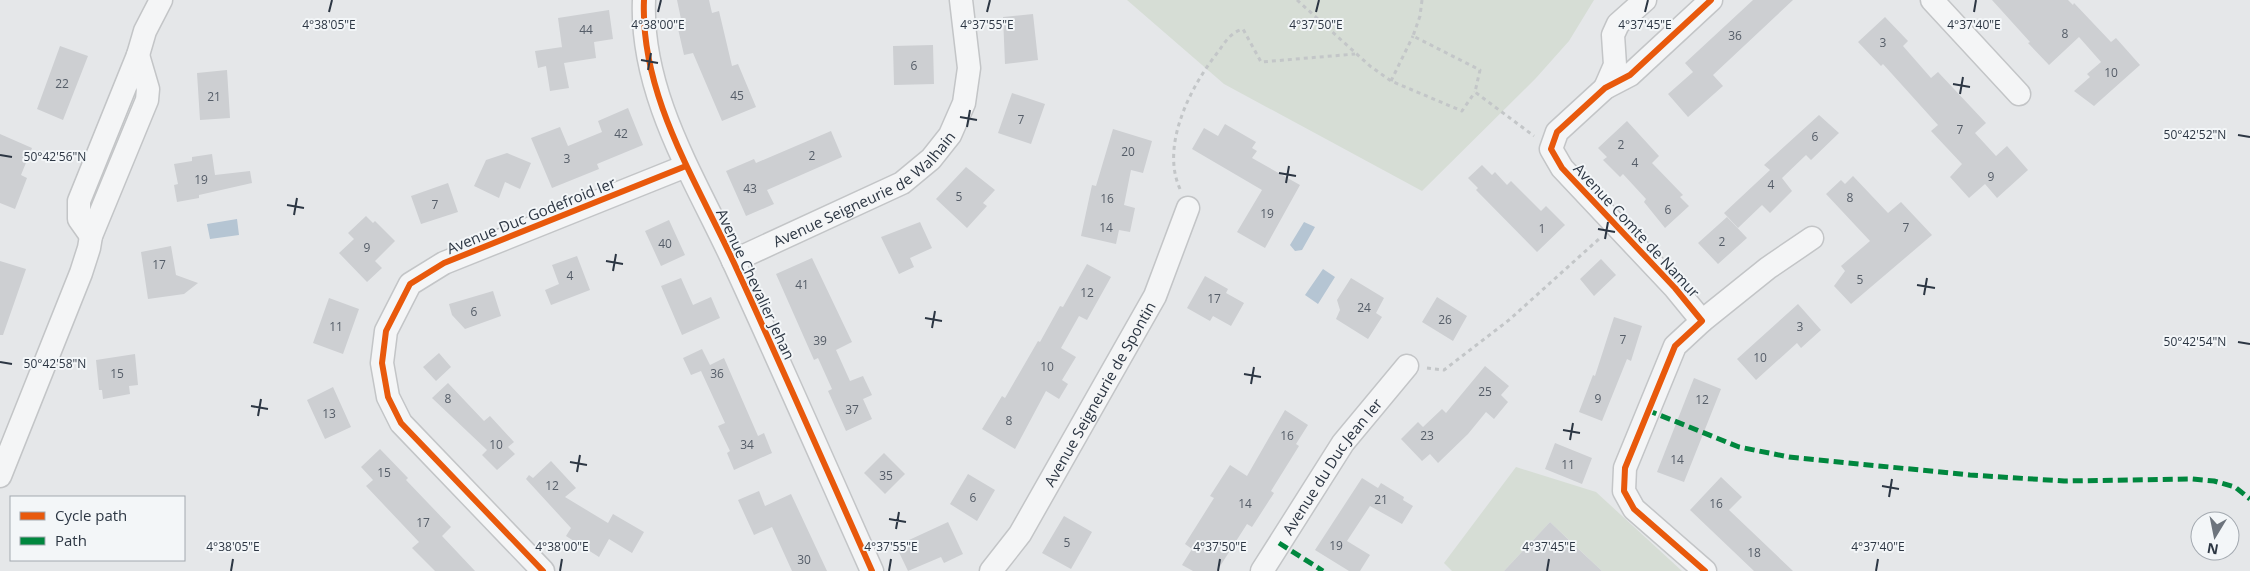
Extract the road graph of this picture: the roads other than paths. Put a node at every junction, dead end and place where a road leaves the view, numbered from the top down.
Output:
1 (161, 0) edge
2 (644, 0) edge
3 (961, 0) edge
4 (1645, 0) edge
5 (1711, 0) edge
6 (1932, 0) edge
7 (1605, 88) junction
8 (2019, 94) dead end
9 (686, 166) junction
10 (1188, 208) road end
11 (1812, 238) dead end
12 (733, 261) junction
13 (1702, 321) junction
14 (1407, 366) road end
15 (0, 476) edge
16 (543, 571) edge
17 (872, 571) edge
18 (991, 571) edge
19 (1262, 571) edge
20 (1705, 571) edge

1 - 15 street
2 - 9 street, Avenue Chevalier Jehan
3 - 12 street, Avenue Seigneurie de Walhain
4 - 7 street
5 - 7 street
6 - 8 street
7 - 13 street, Avenue Comte de Namur
9 - 12 street, Avenue Chevalier Jehan
9 - 16 street, Avenue Duc Godefroid Ier
10 - 18 street, Avenue Seigneurie de Spontin
11 - 13 street
12 - 17 street, Avenue Chevalier Jehan
13 - 20 street
14 - 19 street, Avenue du Duc Jean Ier

